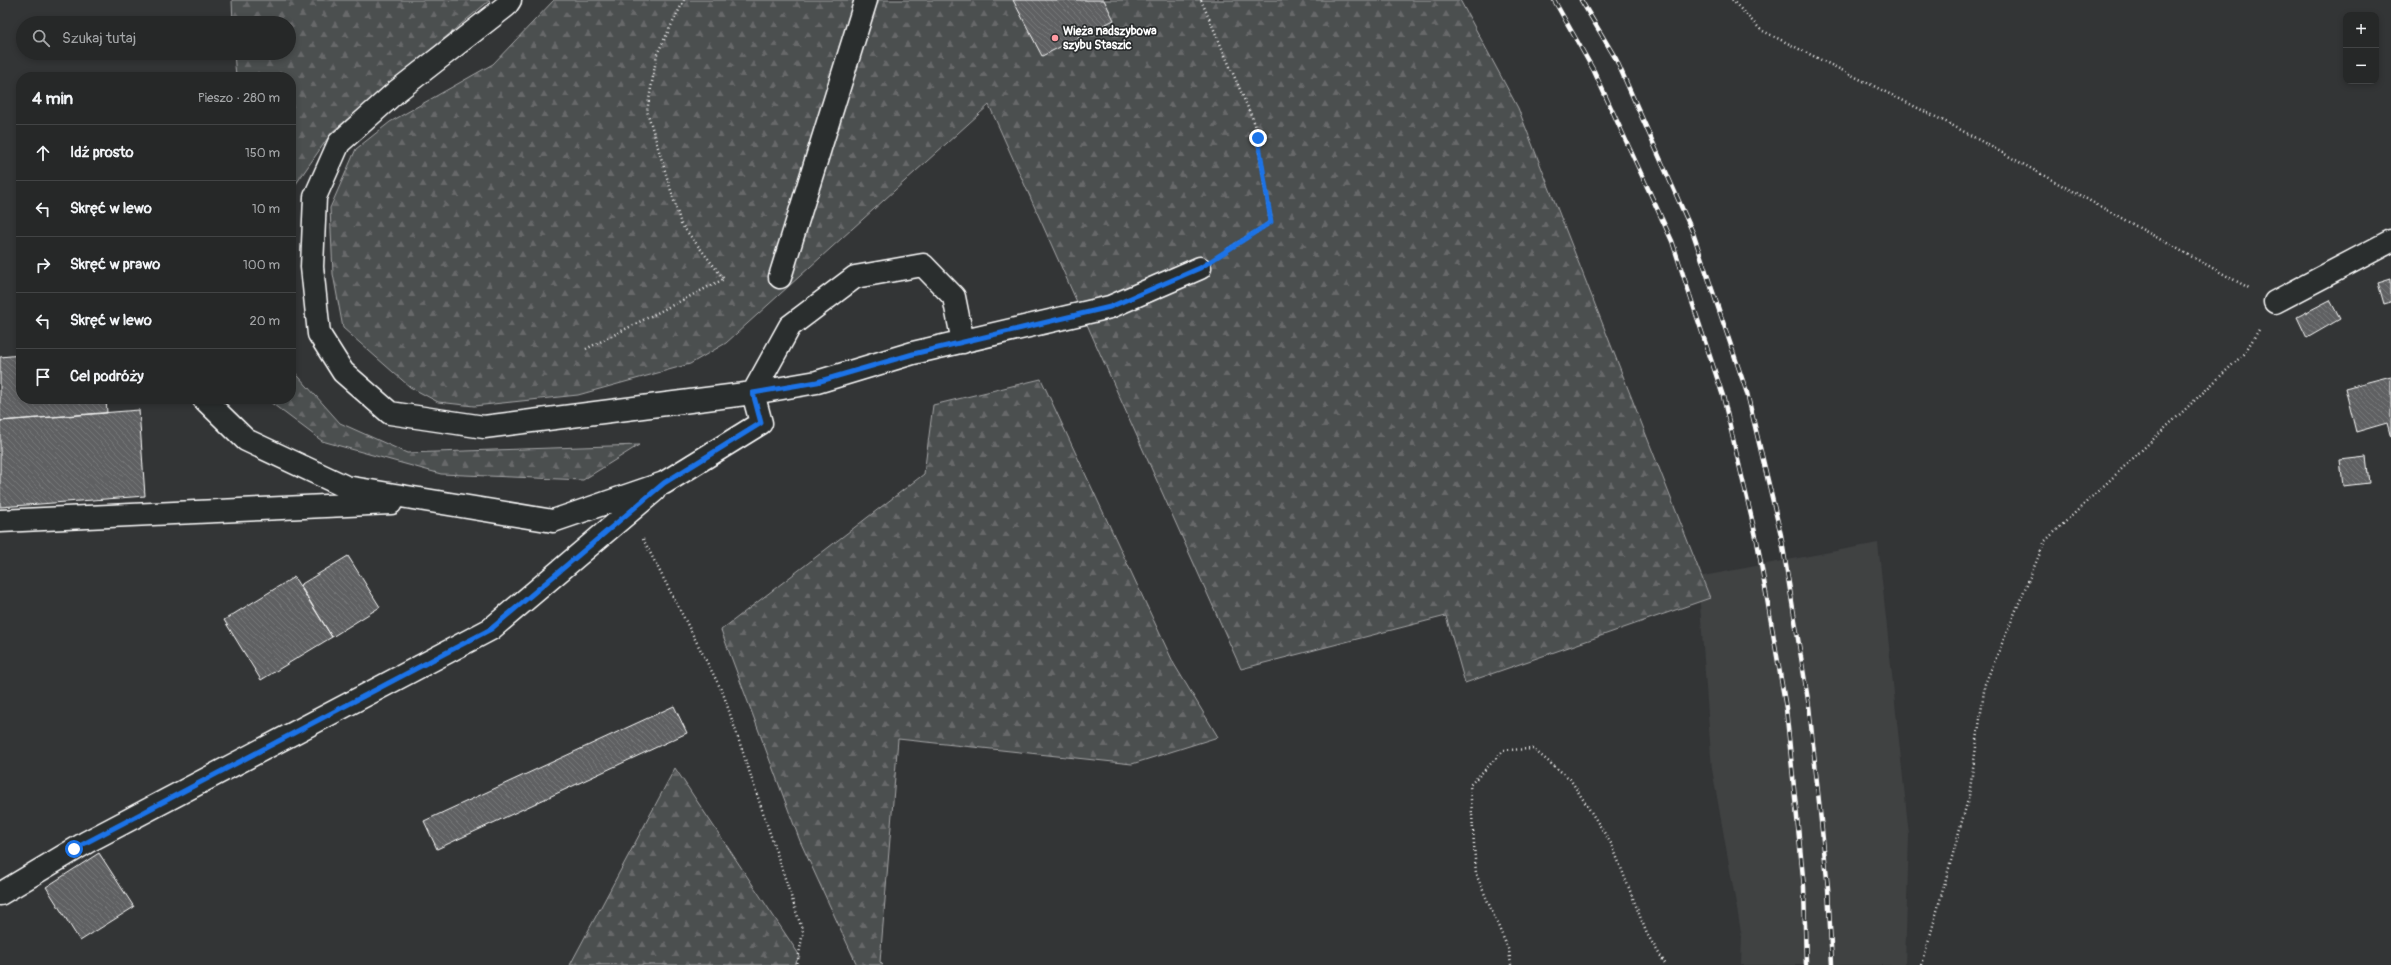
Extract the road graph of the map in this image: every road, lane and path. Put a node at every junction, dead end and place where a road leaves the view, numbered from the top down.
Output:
1 (510, 0) edge
2 (684, 0) edge
3 (866, 0) edge
4 (1201, 0) edge
5 (1732, 0) edge
6 (2391, 240) edge
7 (1200, 268) joint
8 (780, 277) dead end
9 (2275, 302) junction
10 (963, 342) junction
11 (586, 349) dead end
12 (753, 393) junction
13 (209, 404) edge
14 (664, 483) junction
15 (434, 501) junction
16 (0, 521) edge
17 (643, 537) dead end
18 (4, 891) edge
19 (797, 965) edge
20 (1511, 965) edge
21 (1666, 965) edge
22 (1922, 965) edge

1 - 12 lane
2 - 11 path
3 - 8 lane
4 - 7 path
5 - 9 path
6 - 9 lane
7 - 10 lane
9 - 22 path
10 - 12 lane
10 - 12 lane
12 - 14 lane
13 - 15 lane
14 - 15 lane
14 - 18 lane
15 - 16 lane
17 - 19 path
20 - 21 path

